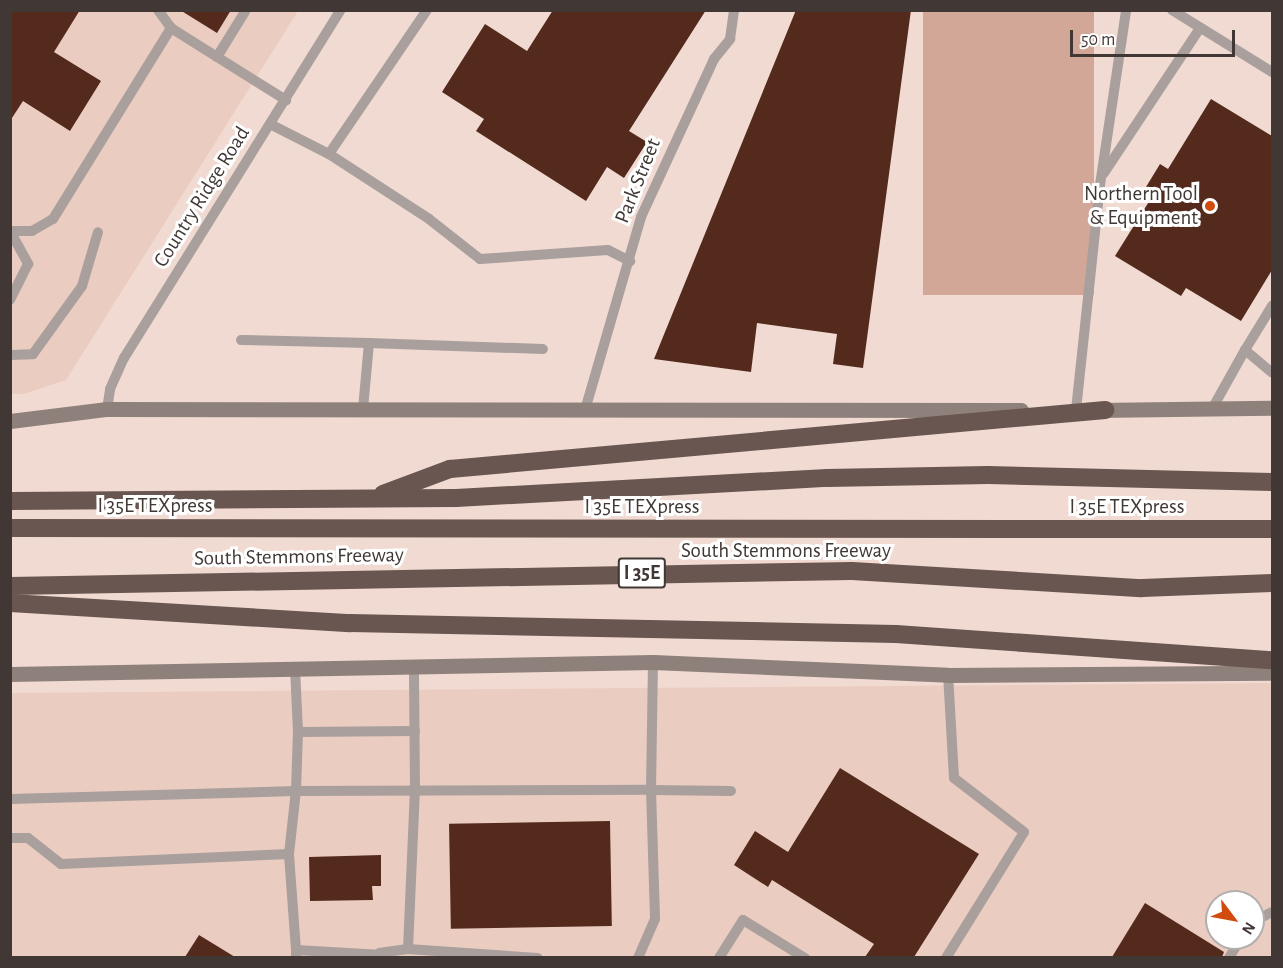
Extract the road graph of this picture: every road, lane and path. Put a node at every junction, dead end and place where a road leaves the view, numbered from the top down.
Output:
1 (158, 10) edge
2 (246, 10) edge
3 (341, 10) edge
4 (427, 10) edge
5 (734, 10) edge
6 (1126, 10) edge
7 (1172, 10) edge
8 (171, 28) junction
9 (1200, 28) junction
10 (217, 57) junction
11 (1272, 72) edge
12 (286, 100) junction
13 (270, 124) junction
14 (329, 154) junction
15 (1101, 177) junction
16 (10, 231) edge
17 (98, 232) dead end
18 (630, 261) junction
19 (10, 300) edge
20 (1272, 306) edge
21 (241, 340) dead end
22 (369, 343) junction
23 (543, 349) dead end
24 (1245, 350) junction
25 (10, 355) edge
26 (1272, 373) edge
27 (1272, 408) edge
28 (107, 409) junction
29 (363, 409) junction
30 (1212, 409) junction
31 (585, 410) junction
32 (1076, 410) junction
33 (1105, 410) junction
34 (10, 421) edge
35 (1272, 482) edge
36 (370, 499) junction
37 (10, 501) edge
38 (10, 528) edge
39 (1272, 529) edge
40 (1272, 583) edge
41 (10, 586) edge
42 (10, 603) edge
43 (1272, 660) edge
44 (653, 662) junction
45 (414, 666) junction
46 (295, 668) junction
47 (1272, 673) edge
48 (10, 674) edge
49 (948, 675) junction
50 (415, 731) junction
51 (298, 732) junction
52 (415, 789) junction
53 (651, 790) junction
54 (296, 791) junction
55 (731, 791) dead end
56 (10, 799) edge
57 (10, 838) edge
58 (289, 854) junction
59 (408, 949) junction
60 (296, 954) edge
61 (792, 954) edge
62 (384, 955) edge
63 (538, 957) edge
64 (638, 957) edge
65 (719, 957) edge
66 (806, 957) edge
67 (946, 957) edge

1 - 8 lane
2 - 10 lane
3 - 12 lane, Country Ridge Road
4 - 14 lane
5 - 18 lane, Park Street
6 - 15 lane
7 - 9 lane
8 - 10 lane
8 - 16 lane
9 - 11 lane
9 - 15 lane
10 - 12 lane
12 - 13 lane, Country Ridge Road
13 - 14 lane
13 - 28 lane, Country Ridge Road
14 - 18 lane
15 - 32 lane
16 - 19 lane
17 - 25 lane
18 - 31 lane, Park Street
20 - 24 lane
21 - 22 lane
22 - 23 lane
22 - 29 lane
24 - 26 lane
24 - 30 lane
27 - 30 main road
28 - 29 main road
28 - 34 main road
29 - 31 main road
30 - 33 main road
31 - 32 main road
32 - 33 main road
33 - 36 highway
35 - 36 highway
36 - 37 highway
38 - 39 highway, I 35E TEXpress
40 - 41 highway, South Stemmons Freeway / I 35E
42 - 43 highway
44 - 45 main road
44 - 49 main road
44 - 53 lane
45 - 46 main road
45 - 50 lane
46 - 48 main road
46 - 51 lane
47 - 49 main road
49 - 67 lane
50 - 51 lane
50 - 52 lane
51 - 54 lane
52 - 53 lane
52 - 54 lane
52 - 59 lane
53 - 55 lane
53 - 64 lane
54 - 56 lane
54 - 58 lane
57 - 58 lane
58 - 60 lane
59 - 62 lane
59 - 63 lane
60 - 62 lane
61 - 65 lane
61 - 66 lane

